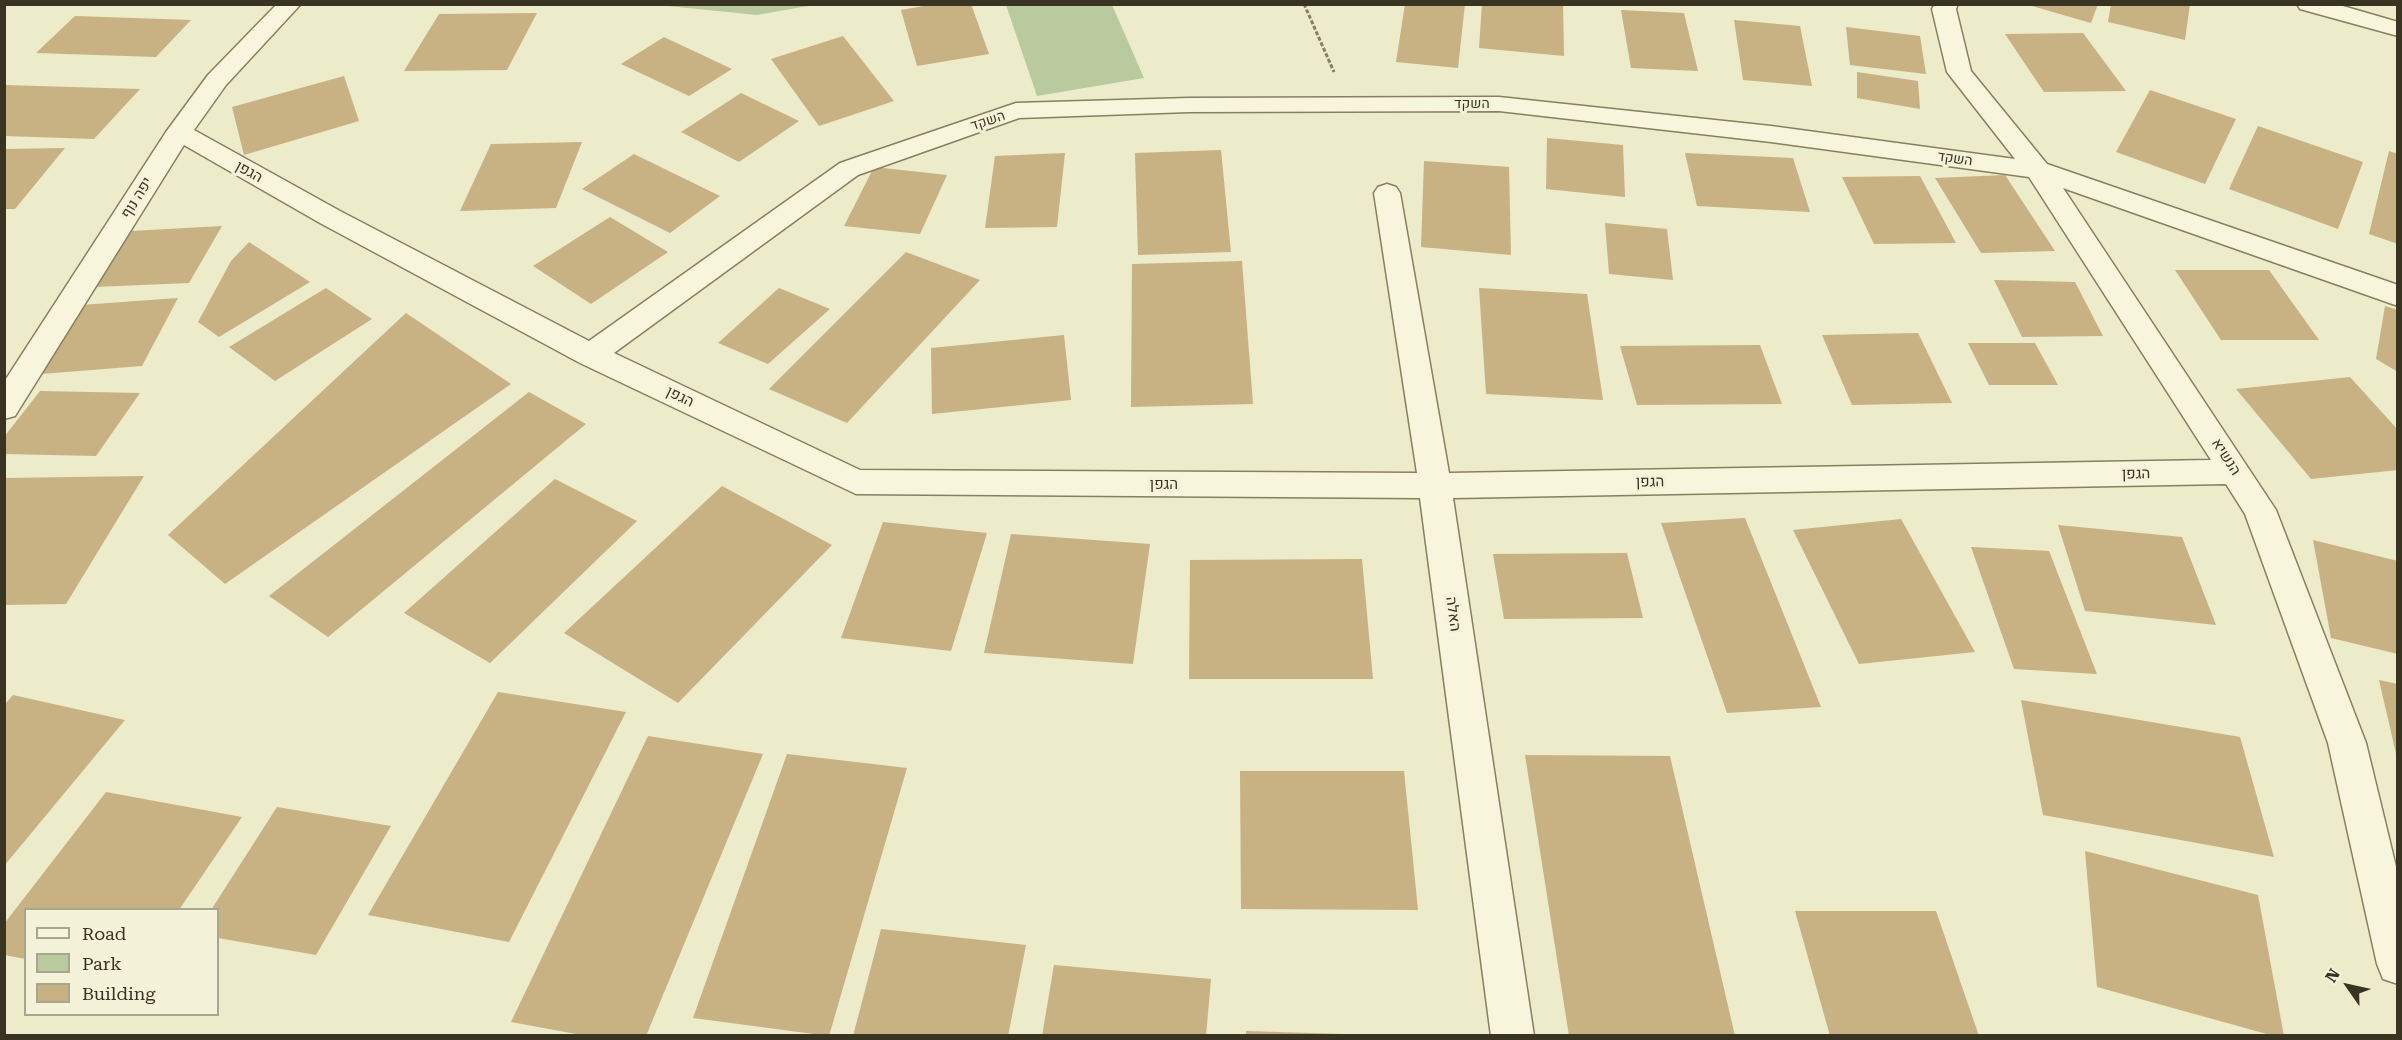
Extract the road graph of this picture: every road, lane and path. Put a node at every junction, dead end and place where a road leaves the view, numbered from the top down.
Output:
1 (290, 4) edge
2 (1304, 4) edge
3 (1947, 4) edge
4 (2308, 4) edge
5 (2397, 29) edge
6 (1349, 104) junction
7 (179, 132) junction
8 (2038, 170) junction
9 (1387, 193) dead end
10 (2397, 296) edge
11 (591, 355) junction
12 (4, 408) edge
13 (2236, 472) junction
14 (1435, 486) junction
15 (2397, 964) edge
16 (1513, 1035) edge

1 - 7 street, יפה נוף
2 - 6 path
3 - 8 street, הנשיא
4 - 5 street
6 - 8 street, השקד
6 - 11 street, השקד
7 - 11 street, הגפן
7 - 12 street, יפה נוף
8 - 10 street, השקד
8 - 13 street, הנשיא
9 - 14 street, האלה
11 - 14 street, הגפן
13 - 14 street, הגפן
13 - 15 street, הנשיא
14 - 16 street, האלה

